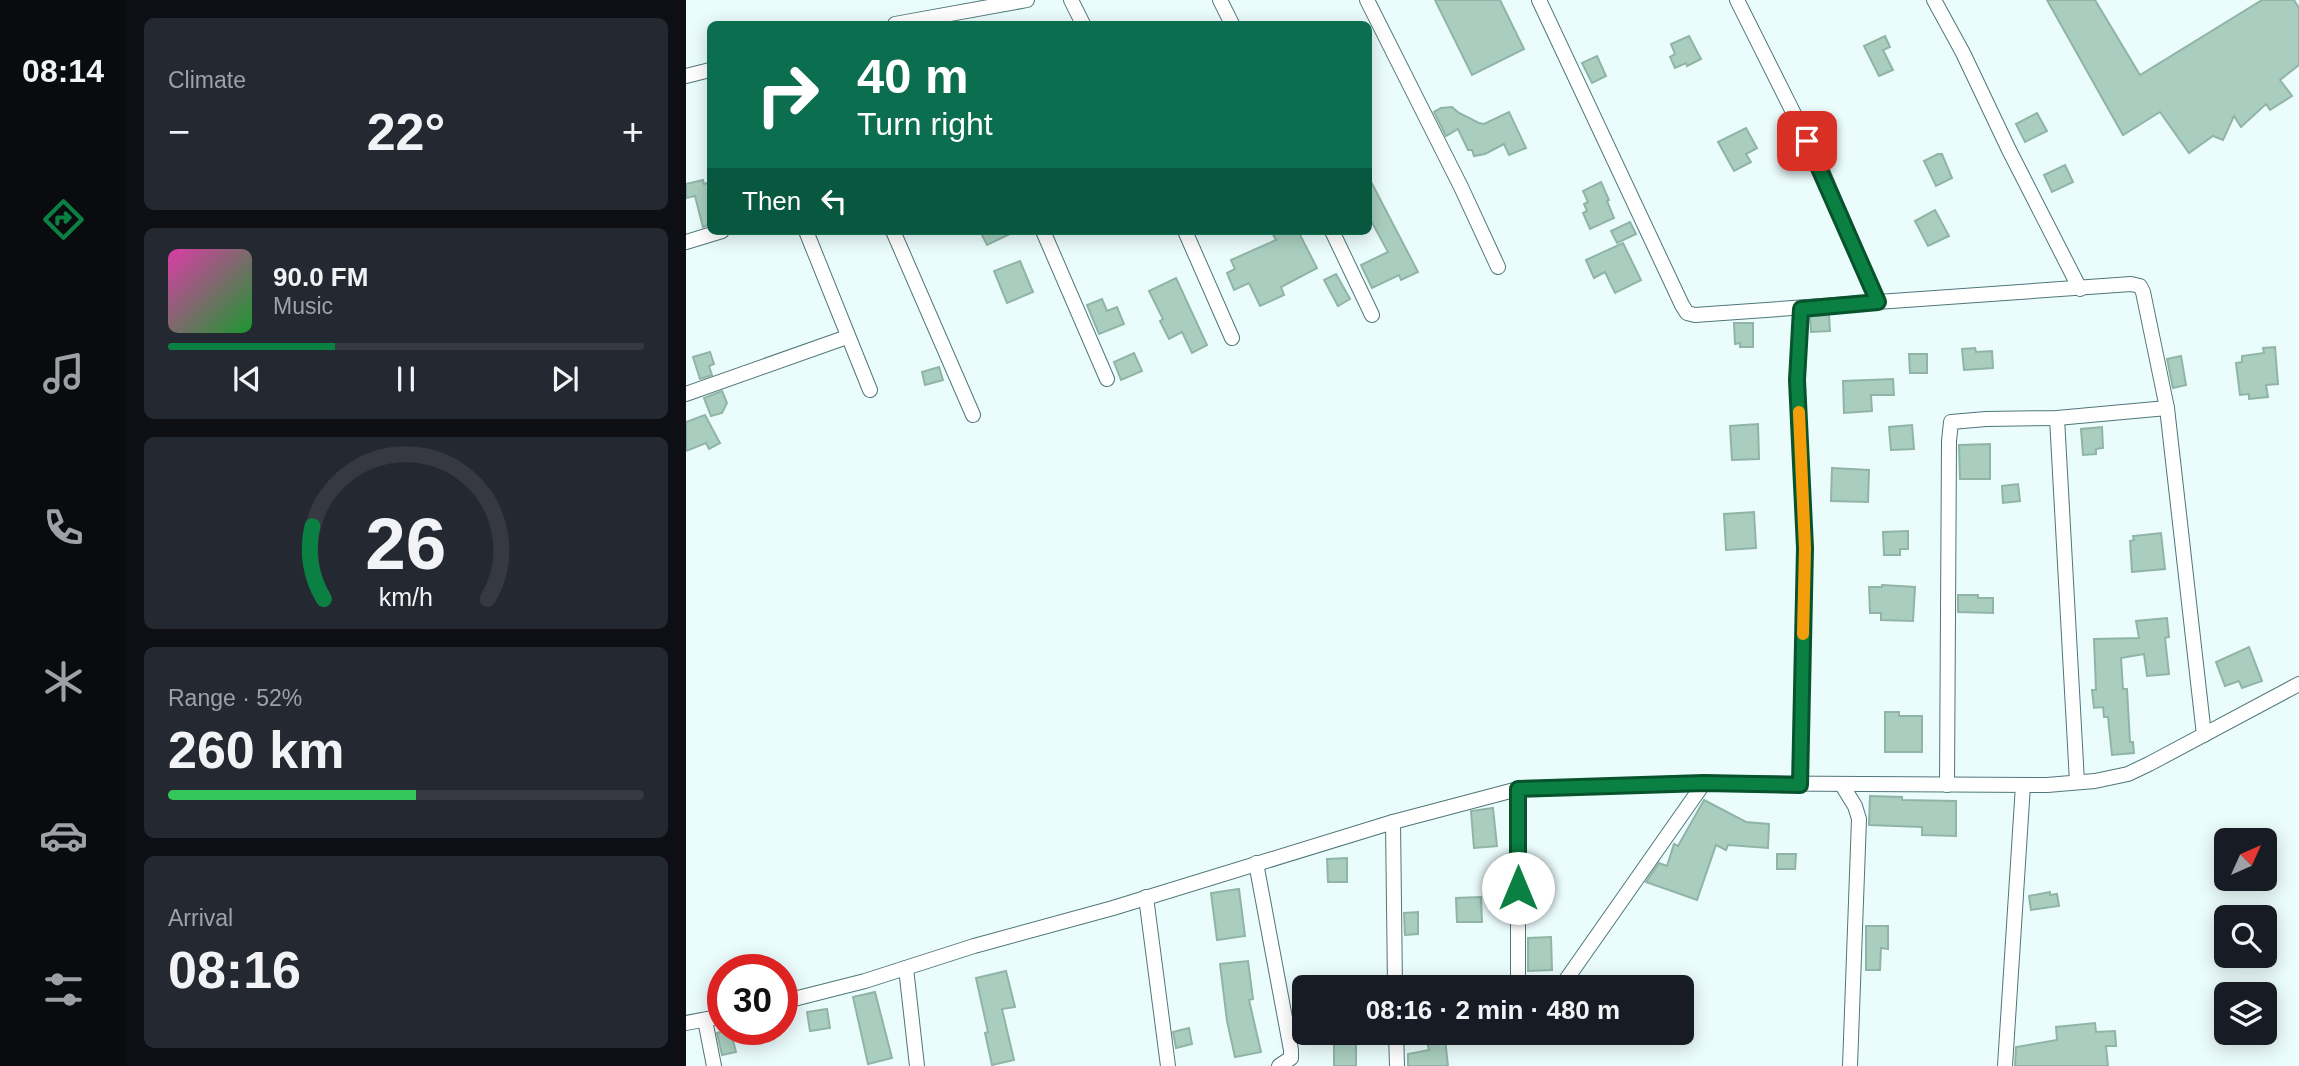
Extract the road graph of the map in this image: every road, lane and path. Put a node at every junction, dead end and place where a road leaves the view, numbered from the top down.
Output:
1 (1027, 0) edge
2 (1071, 0) edge
3 (1220, 0) edge
4 (1367, 0) edge
5 (1539, 0) edge
6 (1737, 0) edge
7 (1934, 0) edge
8 (946, 19) edge
9 (926, 21) edge
10 (1082, 21) edge
11 (1230, 21) edge
12 (707, 71) edge
13 (686, 76) edge
14 (709, 235) edge
15 (808, 235) edge
16 (895, 235) edge
17 (1045, 235) edge
18 (1187, 235) edge
19 (1334, 235) edge
20 (686, 242) edge
21 (1498, 267) dead end
22 (2080, 289) junction
23 (1878, 302) junction
24 (1801, 309) junction
25 (1372, 315) dead end
26 (848, 337) junction
27 (1233, 338) dead end
28 (1107, 379) dead end
29 (870, 390) dead end
30 (686, 394) edge
31 (2166, 408) junction
32 (973, 415) dead end
33 (2057, 418) junction
34 (2299, 684) edge
35 (2204, 735) junction
36 (2077, 782) junction
37 (1704, 783) junction
38 (1800, 785) junction
39 (1842, 785) junction
40 (1947, 785) junction
41 (2023, 785) junction
42 (1518, 789) junction
43 (1393, 822) junction
44 (1256, 863) junction
45 (1146, 897) junction
46 (906, 968) junction
47 (1395, 975) edge
48 (1518, 975) edge
49 (1569, 975) edge
50 (798, 998) edge
51 (705, 1020) joint
52 (686, 1023) edge
53 (1396, 1045) edge
54 (714, 1066) edge
55 (917, 1066) edge
56 (1168, 1066) edge
57 (1279, 1066) edge
58 (1396, 1066) edge
59 (1850, 1066) edge
60 (2005, 1066) edge

1 - 8 street
2 - 10 street
3 - 11 street
4 - 21 street
5 - 24 street
6 - 23 street
7 - 22 street
8 - 9 street
12 - 13 street
14 - 20 street
15 - 26 street
16 - 32 street
17 - 28 street
18 - 27 street
19 - 25 street
22 - 23 street
22 - 31 street
23 - 24 street
24 - 38 street
26 - 29 street
26 - 30 street
31 - 33 street
31 - 35 street
33 - 36 street
33 - 40 street
34 - 35 street
35 - 36 street
36 - 41 street
37 - 38 street
37 - 42 street
37 - 49 street
38 - 39 street
39 - 40 street
39 - 59 street
40 - 41 street
41 - 60 street
42 - 43 street
42 - 48 street
43 - 44 street
43 - 47 street
44 - 45 street
44 - 57 street
45 - 46 street
45 - 56 street
46 - 50 street
46 - 55 street
51 - 52 street
51 - 54 street
53 - 58 street

